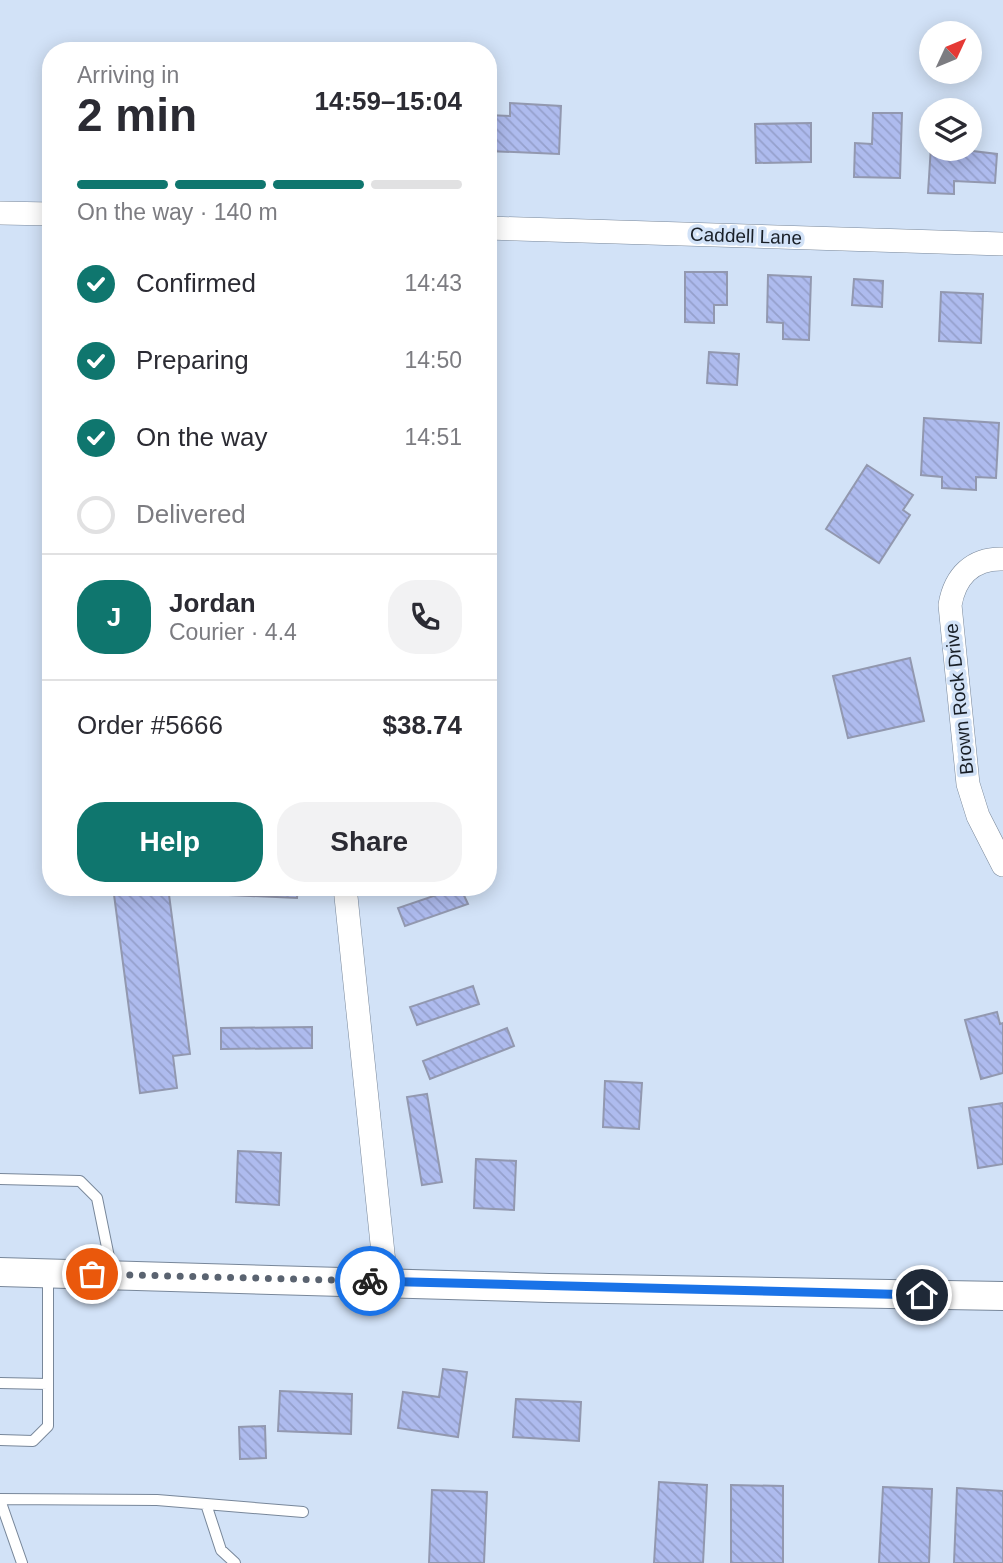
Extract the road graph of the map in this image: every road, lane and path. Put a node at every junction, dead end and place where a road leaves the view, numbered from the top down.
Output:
1 (0, 213) edge
2 (42, 214) edge
3 (497, 228) edge
4 (1003, 244) edge
5 (1003, 559) edge
6 (1003, 865) edge
7 (346, 896) edge
8 (0, 1179) edge
9 (0, 1272) edge
10 (48, 1273) junction
11 (113, 1275) junction
12 (386, 1282) junction
13 (1003, 1296) edge
14 (0, 1383) edge
15 (48, 1384) junction
16 (0, 1440) edge
17 (0, 1500) edge
18 (206, 1504) junction
19 (303, 1512) dead end
20 (221, 1550) junction
21 (22, 1563) edge
22 (216, 1563) edge
23 (235, 1563) edge

1 - 2 street
3 - 4 street, Caddell Lane
5 - 6 street, Brown Rock Drive
7 - 12 street
8 - 11 lane
9 - 10 street
10 - 11 street
10 - 15 lane
11 - 12 street
12 - 13 street
14 - 15 lane
15 - 16 lane
17 - 18 lane
17 - 21 lane
18 - 19 lane
18 - 20 lane
20 - 22 lane
20 - 23 lane

